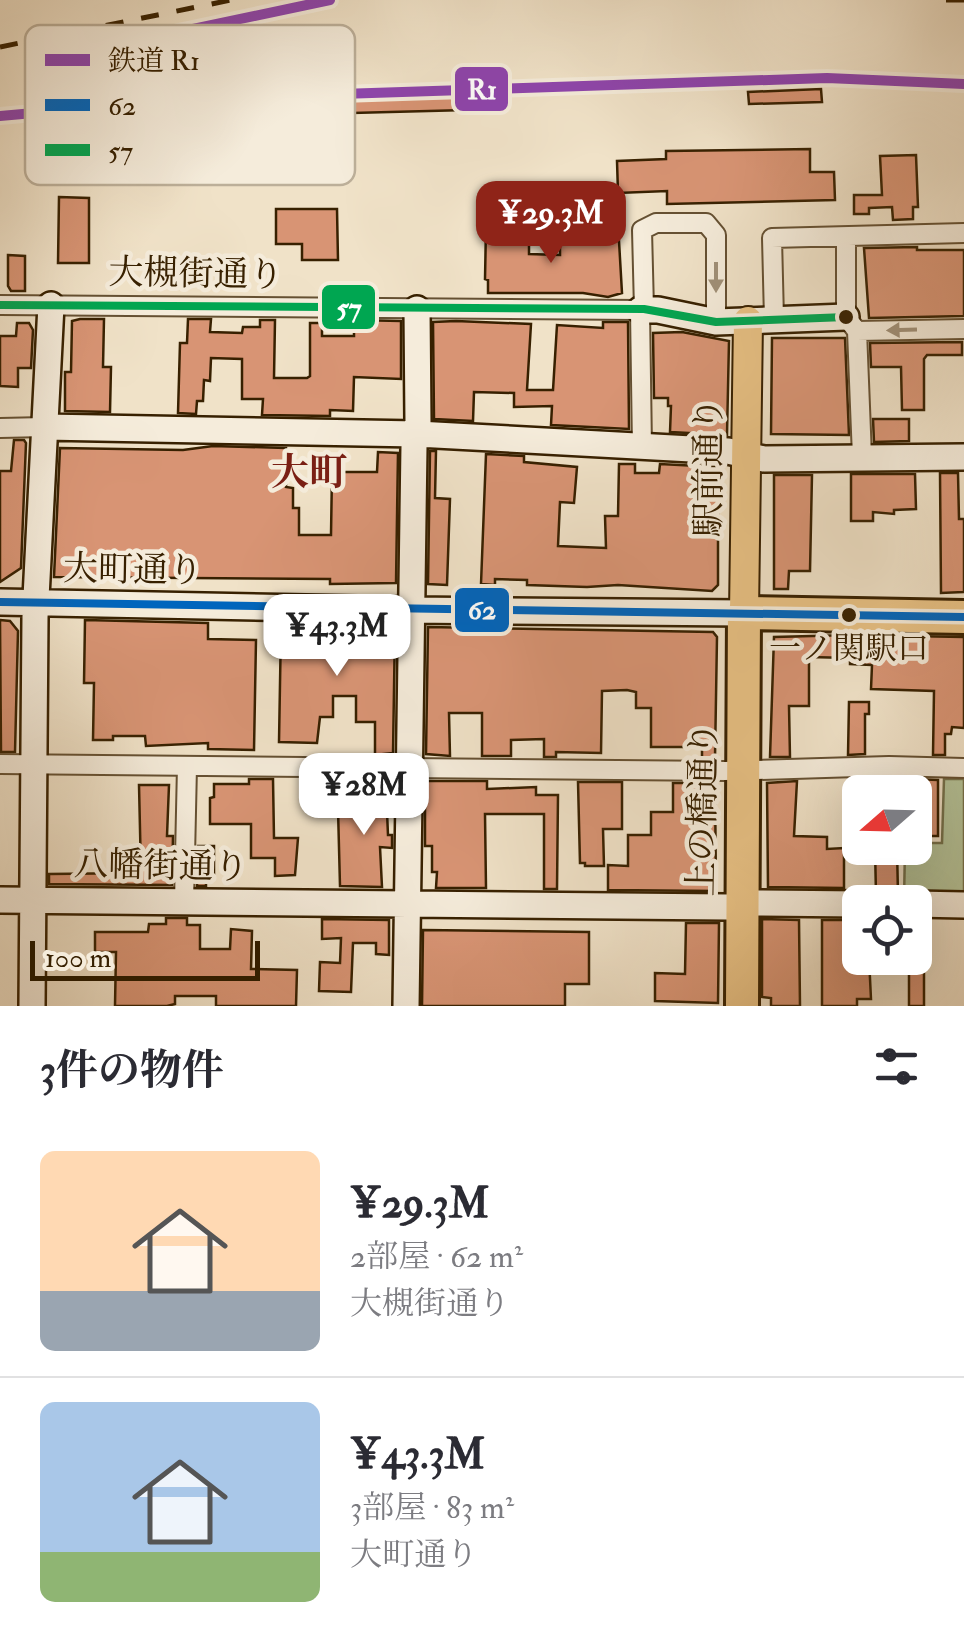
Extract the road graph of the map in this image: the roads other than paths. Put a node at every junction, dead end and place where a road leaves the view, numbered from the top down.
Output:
1 (964, 233) edge
2 (846, 237) junction
3 (0, 304) edge
4 (51, 305) junction
5 (417, 309) junction
6 (642, 310) junction
7 (761, 320) junction
8 (716, 322) junction
9 (852, 324) junction
10 (964, 328) edge
11 (44, 427) junction
12 (0, 428) edge
13 (416, 434) junction
14 (642, 448) junction
15 (746, 455) junction
16 (862, 457) junction
17 (964, 457) edge
18 (0, 602) edge
19 (36, 602) junction
20 (410, 610) junction
21 (744, 613) junction
22 (964, 617) edge
23 (0, 764) edge
24 (34, 764) junction
25 (187, 766) junction
26 (408, 766) junction
27 (964, 768) edge
28 (744, 770) junction
29 (0, 900) edge
30 (33, 900) junction
31 (184, 902) junction
32 (408, 903) junction
33 (842, 904) edge
34 (932, 904) edge
35 (964, 904) edge
36 (740, 905) junction
37 (32, 1006) edge
38 (406, 1006) edge
39 (742, 1006) edge

1 - 2 street
2 - 7 street
2 - 9 street
3 - 4 street, 大槻街通り
4 - 5 street, 大槻街通り
4 - 11 street
5 - 6 street, 大槻街通り
5 - 13 street
6 - 8 street
6 -> 8 street
6 - 14 street
7 - 8 street
7 - 9 street
7 - 15 main road, 駅前通り
10 -> 9 street
9 - 16 street
11 - 12 street
11 - 13 street
11 - 19 street
13 - 14 street
13 - 20 street
14 - 15 street
15 - 16 street
15 - 21 main road, 駅前通り
16 - 17 street
18 - 19 street, 大町通り
19 - 20 street, 大町通り
19 - 24 street
20 - 21 street, 大町通り
20 - 26 street
21 - 22 highway
21 - 28 highway, 上の橋通り
23 - 24 street
24 - 25 street
24 - 30 street
25 - 26 street
25 - 31 street
26 - 28 street
26 - 32 street
27 - 28 street
28 - 36 highway, 上の橋通り
29 - 30 street, 八幡街通り
30 - 31 street, 八幡街通り
30 - 37 street
31 - 32 street, 八幡街通り
32 - 36 street, 八幡街通り
32 - 38 street
33 - 36 street, 八幡街通り
34 - 35 street
36 - 39 highway, 上の橋通り

